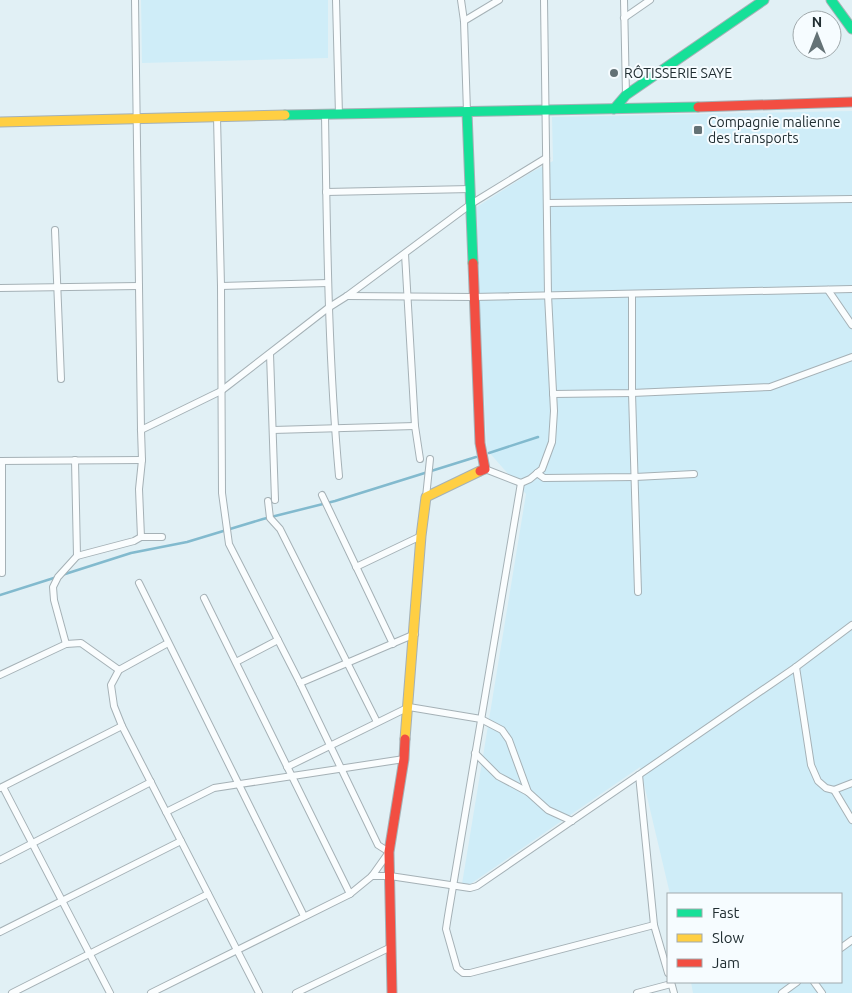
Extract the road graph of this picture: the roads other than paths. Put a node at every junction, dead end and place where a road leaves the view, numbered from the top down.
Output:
1 (135, 0) edge
2 (336, 0) edge
3 (461, 0) edge
4 (500, 0) edge
5 (544, 0) edge
6 (624, 0) edge
7 (650, 0) edge
8 (764, 0) edge
9 (831, 0) edge
10 (624, 18) junction
11 (464, 22) junction
12 (852, 29) edge
13 (626, 95) junction
14 (852, 102) edge
15 (614, 109) junction
16 (545, 111) junction
17 (467, 112) junction
18 (325, 115) junction
19 (339, 115) junction
20 (218, 117) junction
21 (136, 118) junction
22 (0, 122) edge
23 (546, 158) junction
24 (471, 189) junction
25 (326, 192) junction
26 (852, 199) edge
27 (471, 204) junction
28 (547, 204) junction
29 (55, 230) dead end
30 (405, 254) junction
31 (328, 284) junction
32 (139, 286) junction
33 (221, 286) junction
34 (57, 287) junction
35 (0, 288) edge
36 (852, 289) edge
37 (828, 290) junction
38 (632, 294) junction
39 (548, 295) junction
40 (347, 296) junction
41 (407, 296) junction
42 (473, 297) junction
43 (328, 308) junction
44 (852, 324) edge
45 (270, 354) junction
46 (852, 357) edge
47 (61, 379) dead end
48 (221, 391) junction
49 (632, 393) junction
50 (553, 394) junction
51 (415, 426) junction
52 (334, 428) junction
53 (141, 430) junction
54 (273, 430) junction
55 (420, 459) dead end
56 (430, 459) dead end
57 (75, 460) junction
58 (142, 460) junction
59 (1, 461) edge
60 (485, 469) junction
61 (537, 473) junction
62 (694, 474) dead end
63 (339, 476) dead end
64 (635, 477) junction
65 (521, 483) junction
66 (322, 495) dead end
67 (426, 497) junction
68 (421, 536) junction
69 (141, 537) junction
70 (162, 537) dead end
71 (77, 556) junction
72 (356, 567) junction
73 (2, 573) dead end
74 (138, 583) dead end
75 (638, 592) dead end
76 (204, 598) dead end
77 (852, 625) edge
78 (415, 634) junction
79 (278, 640) junction
80 (168, 643) junction
81 (66, 644) junction
82 (393, 644) junction
83 (236, 662) junction
84 (348, 664) junction
85 (796, 668) junction
86 (119, 670) junction
87 (0, 675) edge
88 (300, 684) junction
89 (409, 707) junction
90 (481, 720) junction
91 (377, 722) junction
92 (122, 726) junction
93 (330, 745) junction
94 (475, 753) junction
95 (404, 759) junction
96 (287, 767) junction
97 (341, 768) junction
98 (639, 775) junction
99 (291, 776) junction
100 (151, 782) junction
101 (852, 783) edge
102 (238, 784) junction
103 (1, 787) edge
104 (834, 790) junction
105 (528, 792) junction
106 (166, 812) junction
107 (852, 820) edge
108 (572, 821) junction
109 (181, 841) junction
110 (32, 843) junction
111 (389, 852) junction
112 (0, 860) edge
113 (372, 876) junction
114 (390, 876) junction
115 (453, 885) junction
116 (208, 894) junction
117 (350, 894) junction
118 (63, 901) junction
119 (304, 916) junction
120 (654, 925) junction
121 (0, 932) edge
122 (391, 946) junction
123 (237, 951) junction
124 (90, 954) junction
125 (667, 970) edge
126 (671, 983) edge
127 (796, 983) edge
128 (12, 993) edge
129 (110, 993) edge
130 (151, 993) edge
131 (259, 993) edge
132 (296, 993) edge
133 (392, 993) edge
134 (637, 993) edge
135 (674, 993) edge
136 (782, 993) edge

1 - 21 street
2 - 19 street
3 - 11 street
4 - 11 street
5 - 16 street
6 - 10 street
7 - 10 street
8 - 13 main road
9 - 12 main road
10 - 13 street
11 - 17 street
13 - 15 main road
14 - 15 main road
15 - 16 main road
16 - 17 main road
16 - 23 street
17 - 19 main road
17 - 24 main road
18 - 19 main road
18 - 20 main road
18 - 25 street
20 - 21 main road
20 - 33 street
21 - 22 main road
21 - 32 street
23 - 27 street
23 - 28 street
24 - 25 street
24 - 27 main road
25 - 31 street
26 - 28 street
27 - 30 street
27 - 42 main road
28 - 39 street
29 - 34 street
30 - 40 street
30 - 41 street
31 - 33 street
31 - 43 street
32 - 34 street
32 - 53 street
33 - 48 street
34 - 35 street
34 - 47 street
36 - 37 street
37 - 38 street
37 - 44 street
38 - 39 street
38 - 49 street
39 - 42 street
39 - 50 street
40 - 41 street
40 - 43 street
41 - 42 street
41 - 51 street
42 - 60 main road
43 - 45 street
43 - 52 street
45 - 48 street
45 - 54 street
46 - 49 street
48 - 53 street
48 - 79 street
49 - 50 street
49 - 64 street
50 - 61 street
51 - 52 street
51 - 55 street
52 - 54 street
52 - 63 street
53 - 58 street
54 - 84 street
56 - 67 street
57 - 58 street
57 - 59 street
57 - 71 street
58 - 69 street
59 - 73 street
60 - 65 street
60 - 67 main road
61 - 64 street
61 - 65 street
62 - 64 street
64 - 75 street
65 - 90 street
66 - 72 street
67 - 68 main road
68 - 72 street
68 - 78 main road
69 - 70 street
69 - 71 street
71 - 81 street
72 - 82 street
74 - 80 street
76 - 83 street
77 - 85 street
78 - 82 street
78 - 89 main road
79 - 83 street
79 - 88 street
80 - 86 street
80 - 102 street
81 - 86 street
81 - 87 street
82 - 84 street
83 - 96 street
84 - 88 street
84 - 91 street
85 - 98 street
85 - 104 street
86 - 92 street
88 - 93 street
89 - 90 street
89 - 91 street
89 - 95 main road
90 - 94 street
90 - 105 street
91 - 93 street
92 - 100 street
92 - 103 street
93 - 96 street
93 - 97 street
94 - 105 street
94 - 115 street
95 - 97 street
95 - 111 main road
96 - 99 street
97 - 99 street
97 - 111 street
98 - 108 street
98 - 120 street
99 - 102 street
99 - 117 street
100 - 106 street
100 - 110 street
101 - 104 street
102 - 106 street
102 - 119 street
103 - 110 street
104 - 107 street
105 - 108 street
106 - 109 street
108 - 115 street
109 - 116 street
109 - 118 street
110 - 112 street
110 - 118 street
111 - 113 street
111 - 114 main road
113 - 114 street
113 - 117 street
114 - 115 street
114 - 122 main road
115 - 120 street
116 - 123 street
116 - 124 street
117 - 119 street
118 - 121 street
118 - 124 street
119 - 123 street
120 - 125 street
122 - 132 street
122 - 133 main road
123 - 130 street
123 - 131 street
124 - 128 street
124 - 129 street
126 - 134 street
126 - 135 street
127 - 136 street

